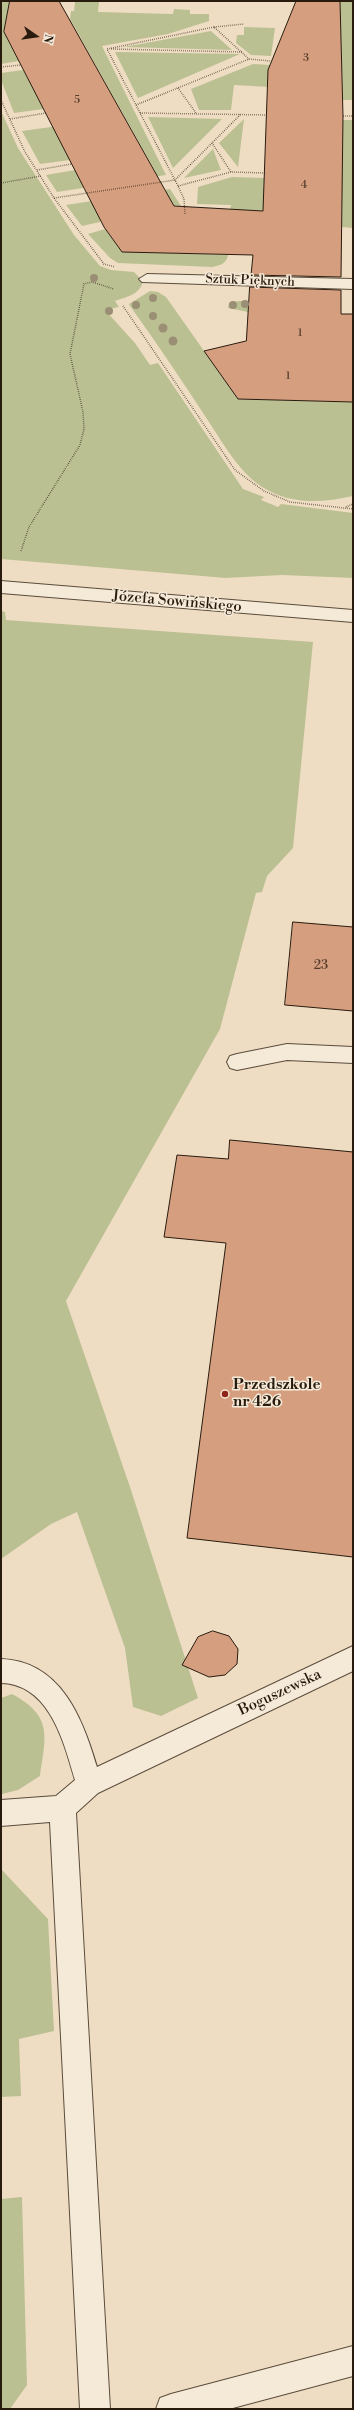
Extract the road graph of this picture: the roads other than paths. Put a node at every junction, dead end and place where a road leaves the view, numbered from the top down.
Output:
1 (147, 279) dead end
2 (353, 284) edge
3 (1, 587) edge
4 (353, 616) edge
5 (353, 1055) edge
6 (237, 1062) dead end
7 (353, 1658) edge
8 (1, 1671) edge
9 (89, 1784) junction
10 (62, 1808) junction
11 (1, 1813) edge
12 (353, 2361) edge
13 (182, 2406) edge
14 (95, 2409) edge

1 - 2 street, Sztuk Pięknych
3 - 4 street, Józefa Sowińskiego
5 - 6 street
7 - 9 street, Boguszewska
8 - 9 street
9 - 10 street, Boguszewska
10 - 11 street
10 - 14 street
12 - 13 street

